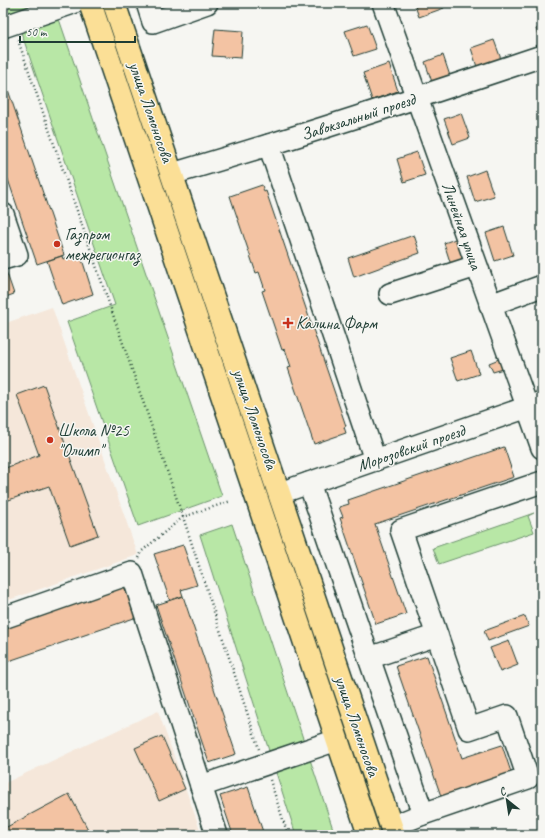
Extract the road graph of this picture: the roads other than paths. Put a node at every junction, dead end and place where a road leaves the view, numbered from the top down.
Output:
1 (73, 3) edge
2 (90, 3) edge
3 (114, 3) edge
4 (147, 3) edge
5 (207, 3) edge
6 (383, 3) edge
7 (8, 26) edge
8 (542, 56) edge
9 (134, 62) junction
10 (112, 69) junction
11 (417, 98) junction
12 (269, 145) junction
13 (172, 174) junction
14 (3, 214) edge
15 (3, 259) edge
16 (476, 266) junction
17 (542, 286) edge
18 (390, 294) dead end
19 (490, 305) junction
20 (535, 405) edge
21 (542, 448) edge
22 (375, 460) junction
23 (542, 482) edge
24 (309, 483) junction
25 (280, 493) junction
26 (3, 618) edge
27 (437, 635) junction
28 (369, 658) junction
29 (360, 733) junction
30 (337, 740) junction
31 (534, 767) edge
32 (201, 786) junction
33 (423, 814) junction
34 (393, 831) edge
35 (218, 835) edge
36 (369, 835) edge

1 - 7 street
2 - 10 main road, улица Ломоносова
3 - 9 main road, улица Ломоносова
4 - 5 street
6 - 11 street, Линейная улица
8 - 11 street, Завокзальный проезд
9 - 10 main road
9 - 13 main road, улица Ломоносова
10 - 30 main road, улица Ломоносова
11 - 12 street, Завокзальный проезд
11 - 16 street, Линейная улица
12 - 13 street, Завокзальный проезд
12 - 22 street
13 - 25 main road, улица Ломоносова
14 - 15 street
16 - 18 street
16 - 19 street, Линейная улица
17 - 19 street
19 - 20 street, Линейная улица
20 - 21 street, Линейная улица
20 - 22 street, Морозовский проезд
22 - 24 street, Морозовский проезд
23 - 27 street
24 - 25 street, Морозовский проезд
24 - 28 street
25 - 29 main road, улица Ломоносова
26 - 32 street
27 - 28 street
27 - 31 street
28 - 33 street
29 - 30 main road
29 - 34 main road, улица Ломоносова
30 - 32 street
30 - 36 main road, улица Ломоносова
31 - 33 street
32 - 35 street
33 - 34 street

